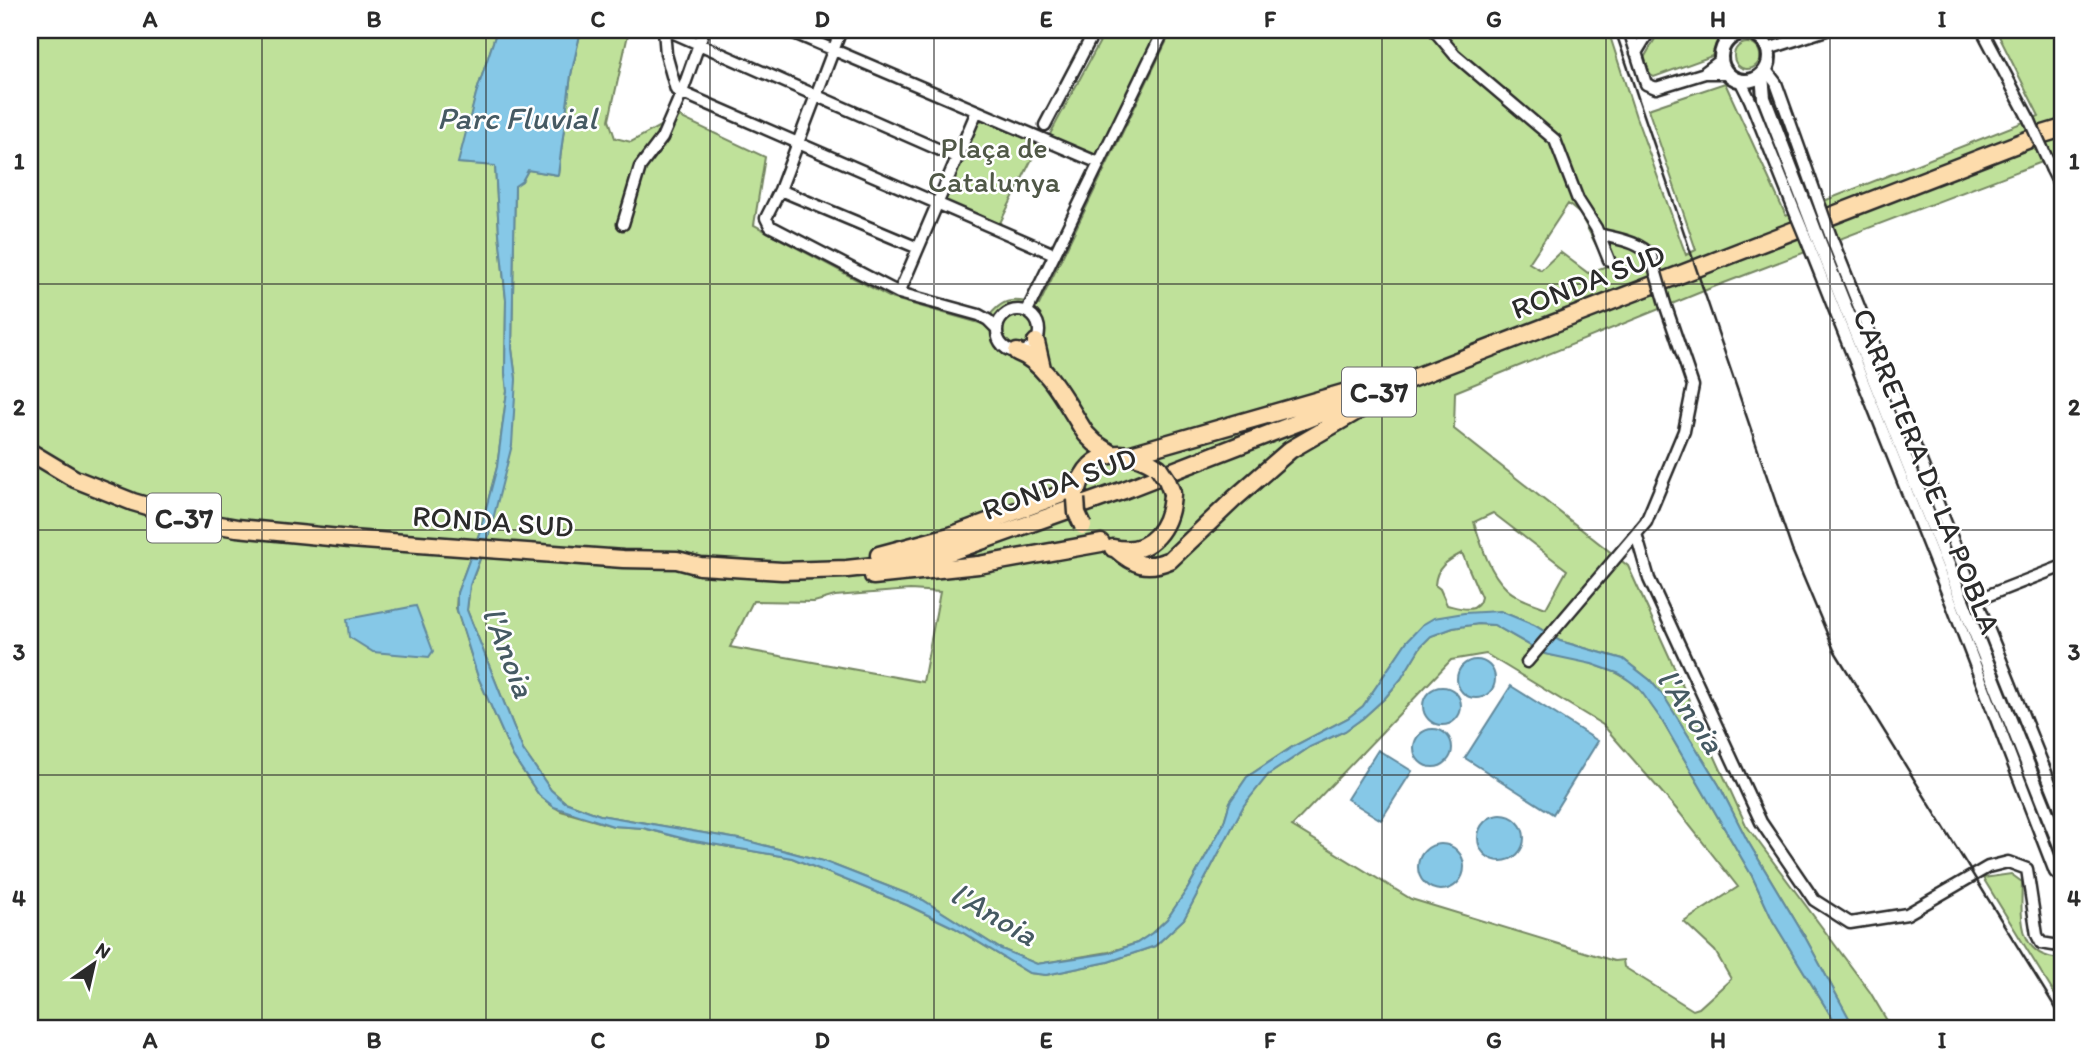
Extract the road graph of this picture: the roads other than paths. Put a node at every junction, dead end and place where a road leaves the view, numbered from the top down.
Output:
1 (665, 30) edge
2 (704, 30) edge
3 (787, 30) edge
4 (841, 30) edge
5 (1096, 30) edge
6 (1164, 30) edge
7 (1434, 30) edge
8 (1629, 30) edge
9 (1650, 30) edge
10 (1825, 30) edge
11 (1982, 30) edge
12 (1749, 32) edge
13 (1728, 35) edge
14 (700, 45) junction
15 (1768, 49) junction
16 (833, 50) junction
17 (1636, 53) junction
18 (1721, 60) junction
19 (1764, 72) junction
20 (1705, 73) junction
21 (1727, 73) junction
22 (1744, 80) junction
23 (682, 92) junction
24 (814, 96) junction
25 (1764, 98) junction
26 (977, 111) junction
27 (1045, 125) dead end
28 (2063, 128) edge
29 (796, 143) junction
30 (958, 158) junction
31 (1099, 163) junction
32 (780, 190) junction
33 (2063, 192) edge
34 (938, 204) junction
35 (1808, 211) junction
36 (623, 224) dead end
37 (1599, 234) junction
38 (1814, 244) junction
39 (918, 248) junction
40 (1054, 254) junction
41 (1609, 260) dead end
42 (899, 293) junction
43 (1027, 312) junction
44 (997, 329) junction
45 (1036, 342) junction
46 (1017, 352) junction
47 (1042, 368) junction
48 (1435, 370) junction
49 (1086, 434) junction
50 (30, 452) edge
51 (1112, 454) junction
52 (1130, 454) junction
53 (1086, 472) junction
54 (1636, 534) junction
55 (1108, 546) junction
56 (700, 566) junction
57 (2063, 566) edge
58 (1976, 600) junction
59 (1529, 658) dead end
60 (2063, 815) edge
61 (2063, 853) edge
62 (2063, 879) edge
63 (2063, 944) edge

1 - 14 street
1 - 23 street
2 - 14 street
3 - 16 street
4 - 16 street
5 - 27 street
6 - 31 street
7 - 37 street
8 - 17 street
9 - 17 street
10 - 15 street
11 - 33 street, bridge
12 - 13 street
12 - 15 street
13 - 18 street
14 - 23 street
14 - 24 street
15 - 19 street
16 - 24 street
16 - 26 street
17 - 20 street
18 - 20 street
18 - 21 street
19 - 22 street
19 - 25 street, CARRETERA DE LA POBLA
19 - 35 street, CARRETERA DE LA POBLA
20 - 21 street
21 - 22 street
22 - 25 street, CARRETERA DE LA POBLA
22 - 35 street, CARRETERA DE LA POBLA
23 - 29 street
23 - 36 street
24 - 29 street
24 - 30 street
25 - 35 street, CARRETERA DE LA POBLA
26 - 30 street
26 - 31 street
28 - 48 highway, RONDA SUD / C-37
29 - 32 street
29 - 34 street
30 - 34 street
31 - 40 street
32 - 39 street
32 - 42 street
34 - 39 street
34 - 40 street
35 - 38 street, CARRETERA DE LA POBLA, bridge
35 - 58 street, CARRETERA DE LA POBLA, bridge
37 - 41 street
37 - 54 street, bridge
38 - 61 street, CARRETERA DE LA POBLA
38 - 62 street, CARRETERA DE LA POBLA
39 - 42 street
40 - 43 street
42 - 44 street
43 - 44 street
43 - 45 street
44 - 46 street
45 - 46 street
45 - 47 highway
46 - 47 highway
47 - 49 highway
48 - 52 highway
48 - 55 highway
48 - 56 highway, RONDA SUD / C-37
49 - 51 highway
49 - 53 highway
50 - 56 highway, RONDA SUD / C-37
51 - 52 highway
51 - 53 highway
52 - 55 highway, bridge
53 - 55 highway, bridge
53 - 56 highway
54 - 59 street
54 - 63 street
55 - 56 highway
57 - 58 street
58 - 60 street, CARRETERA DE LA POBLA

